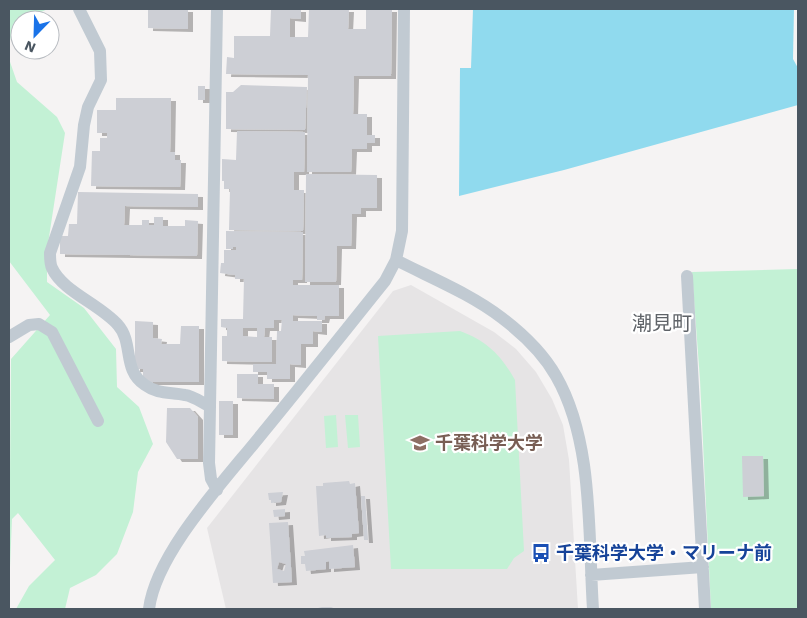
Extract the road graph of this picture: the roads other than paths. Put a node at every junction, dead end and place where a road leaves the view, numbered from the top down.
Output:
1 (79, 9) edge
2 (217, 9) edge
3 (404, 9) edge
4 (396, 260) junction
5 (686, 276) dead end
6 (9, 337) edge
7 (209, 406) junction
8 (98, 420) dead end
9 (217, 490) junction
10 (702, 567) junction
11 (591, 575) junction
12 (148, 609) edge
13 (593, 609) edge
14 (705, 609) edge

1 - 7 street
2 - 7 street
3 - 4 street
4 - 9 street
4 - 11 street
5 - 10 street
6 - 8 street
7 - 9 street
9 - 12 street
10 - 11 street
10 - 14 street
11 - 13 street

